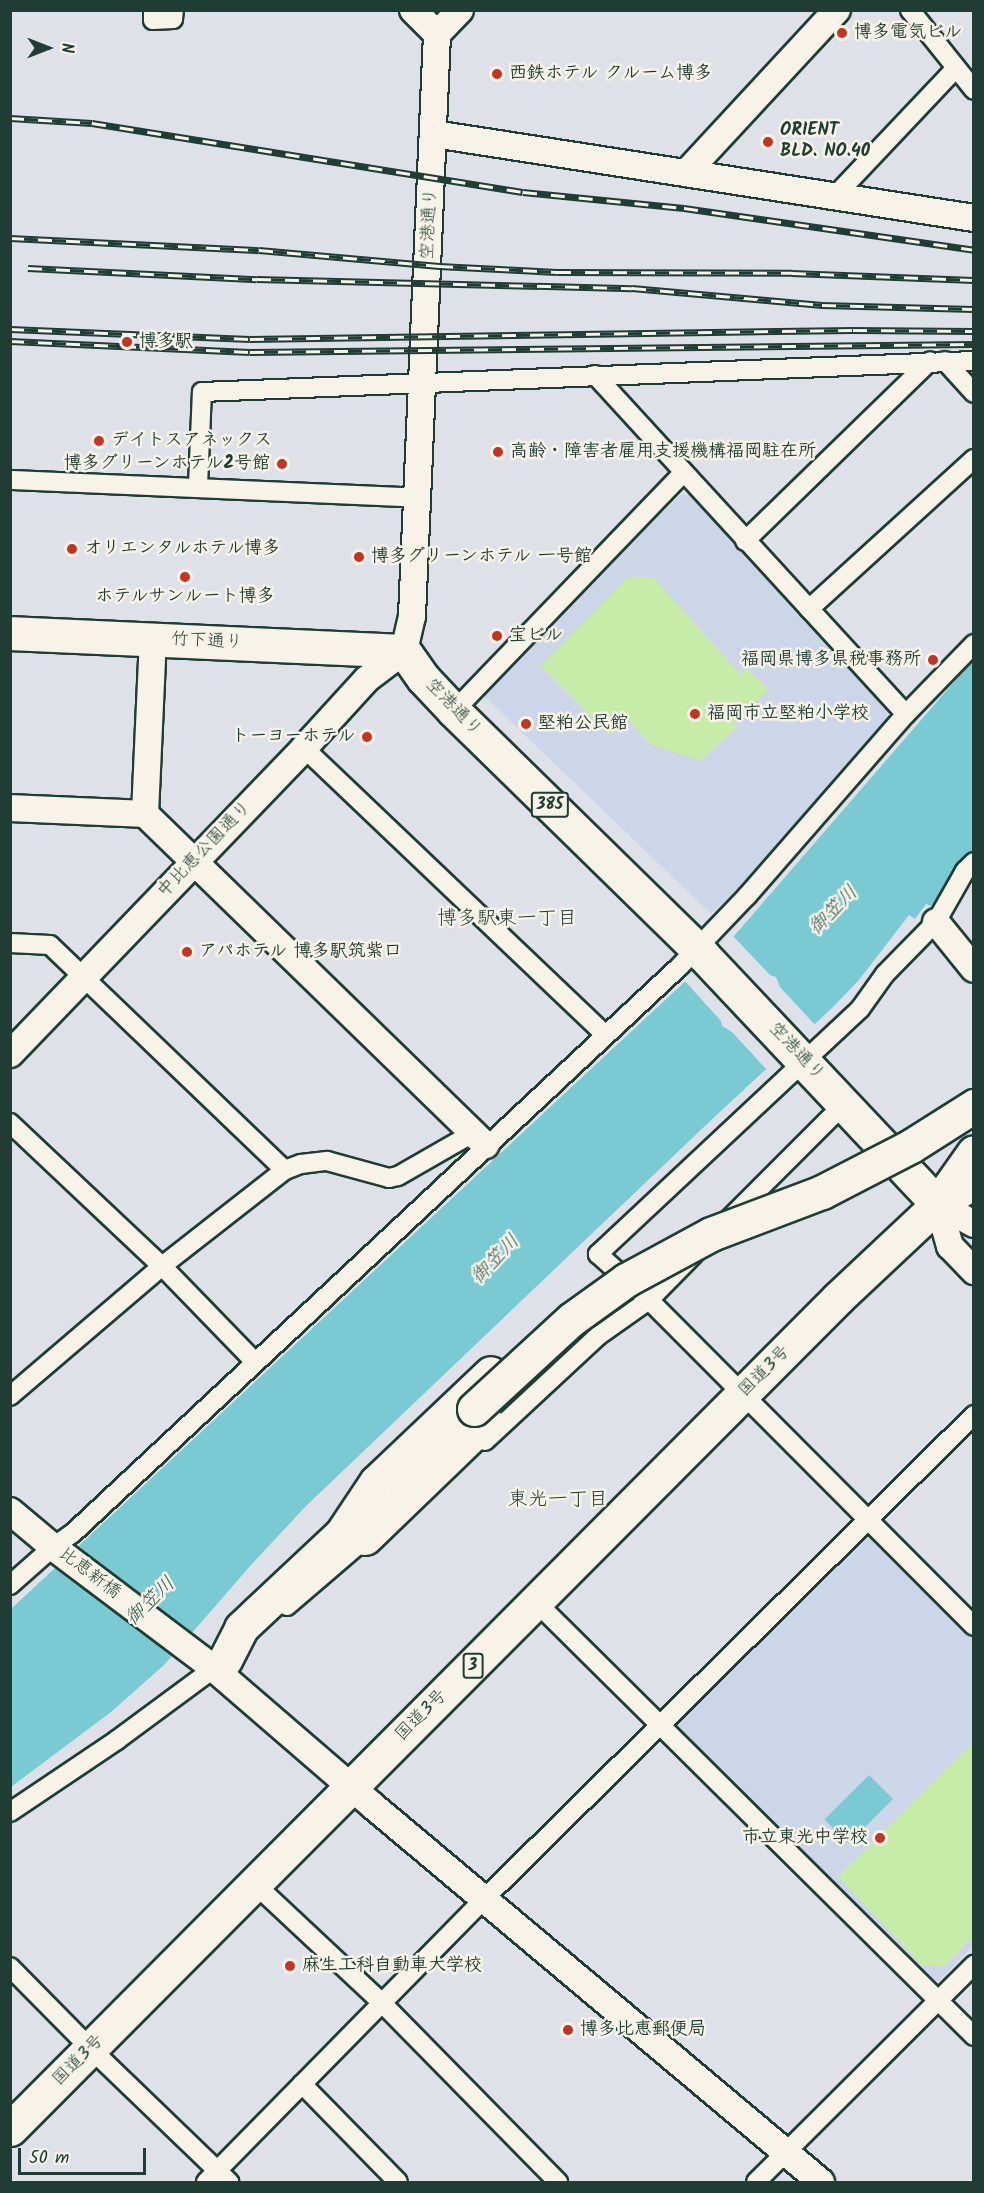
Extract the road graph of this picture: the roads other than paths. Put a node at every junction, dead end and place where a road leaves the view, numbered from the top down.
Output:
1 (174, 10) edge
2 (413, 10) edge
3 (460, 10) edge
4 (837, 10) edge
5 (910, 10) edge
6 (154, 15) edge
7 (437, 34) junction
8 (956, 68) junction
9 (974, 90) edge
10 (434, 134) junction
11 (686, 173) junction
12 (835, 196) junction
13 (974, 218) edge
14 (938, 361) junction
15 (974, 361) edge
16 (595, 375) junction
17 (422, 383) junction
18 (974, 393) edge
19 (974, 459) edge
20 (683, 472) junction
21 (10, 480) edge
22 (198, 486) junction
23 (416, 498) junction
24 (745, 541) junction
25 (809, 609) junction
26 (10, 633) edge
27 (153, 639) junction
28 (974, 644) edge
29 (404, 651) junction
30 (454, 711) junction
31 (906, 714) junction
32 (304, 748) junction
33 (10, 808) edge
34 (145, 814) junction
35 (194, 861) junction
36 (974, 862) edge
37 (936, 922) junction
38 (10, 943) edge
39 (700, 951) junction
40 (974, 969) edge
41 (84, 975) junction
42 (604, 1035) junction
43 (10, 1054) edge
44 (803, 1059) junction
45 (844, 1104) junction
46 (974, 1106) edge
47 (10, 1123) edge
48 (974, 1124) edge
49 (479, 1139) junction
50 (974, 1152) edge
51 (285, 1170) junction
52 (974, 1182) edge
53 (938, 1204) junction
54 (974, 1224) edge
55 (162, 1266) junction
56 (974, 1271) edge
57 (638, 1290) junction
58 (254, 1361) junction
59 (742, 1394) junction
60 (10, 1396) edge
61 (974, 1415) edge
62 (10, 1511) edge
63 (868, 1521) junction
64 (353, 1536) junction
65 (52, 1547) junction
66 (10, 1585) edge
67 (537, 1603) junction
68 (974, 1626) edge
69 (219, 1664) junction
70 (659, 1725) junction
71 (352, 1786) junction
72 (10, 1812) edge
73 (256, 1885) junction
74 (484, 1900) junction
75 (974, 1965) edge
76 (10, 1967) edge
77 (938, 2000) junction
78 (383, 2004) junction
79 (974, 2036) edge
80 (91, 2049) junction
81 (302, 2084) junction
82 (10, 2129) edge
83 (786, 2152) junction
84 (218, 2179) edge
85 (398, 2182) edge
86 (558, 2182) edge
87 (756, 2182) edge
88 (821, 2182) edge

1 - 6 street
2 - 7 street
3 - 7 street
4 - 11 street
5 - 8 street
7 - 10 street, 空港通り
8 - 9 street
8 - 12 street
10 - 11 street
10 - 17 street, 空港通り
11 - 12 street
12 - 13 street
14 - 15 street
14 - 16 street
14 - 18 street
14 - 24 street
16 - 17 street
16 - 20 street
17 - 22 street
17 - 23 street, 空港通り
19 - 25 street
20 - 24 street
20 - 30 street
21 - 22 street
22 - 23 street
23 - 29 street, 空港通り
24 - 25 street
25 - 31 street
26 - 27 highway, 竹下通り
27 - 29 highway, 竹下通り
27 - 34 street
28 - 31 street
29 - 30 highway, 空港通り / 385
29 - 32 street, 中比恵公園通り
30 - 39 highway, 空港通り / 385
31 - 39 street
32 - 35 street, 中比恵公園通り
32 - 42 street
33 - 34 street
34 - 35 street
35 - 41 street, 中比恵公園通り
35 - 49 street
36 - 37 street
37 - 40 street
37 - 44 street
38 - 41 street
39 - 42 street
39 - 44 highway, 空港通り / 385
41 - 43 street, 中比恵公園通り
41 - 51 street
42 - 49 street
44 - 45 highway, 空港通り / 385
44 - 57 street
45 - 53 highway, 空港通り / 385
45 - 57 street
46 - 57 highway, bridge
47 - 55 street
48 - 64 highway
49 - 51 street
49 - 58 street
50 - 53 highway, 国道3号 / 3
51 - 55 street
52 - 53 highway, 国道3号 / 3
53 - 54 street, 空港通り
53 - 56 street, 空港通り
53 - 59 highway, 国道3号 / 3
55 - 58 street
55 - 60 street
57 - 59 street
57 - 64 highway, bridge
58 - 65 street
59 - 63 street
59 - 67 highway, 国道3号 / 3
61 - 63 street
62 - 65 street, 比恵新橋
63 - 68 street
63 - 70 street
64 - 69 street
64 - 69 highway
65 - 66 street
65 - 69 street, 比恵新橋
67 - 70 street
67 - 71 highway, 国道3号 / 3
69 - 71 street, 比恵新橋
69 - 72 street
70 - 74 street
70 - 77 street
71 - 73 highway, 国道3号 / 3
71 - 74 street, 比恵新橋
73 - 78 street
73 - 80 highway, 国道3号 / 3
74 - 78 street
74 - 83 street, 比恵新橋
75 - 77 street
76 - 80 street
77 - 79 street
77 - 83 street
78 - 81 street
78 - 86 street
80 - 82 highway, 国道3号 / 3
80 - 84 street
81 - 84 street
81 - 85 street
83 - 87 street
83 - 88 street, 比恵新橋

